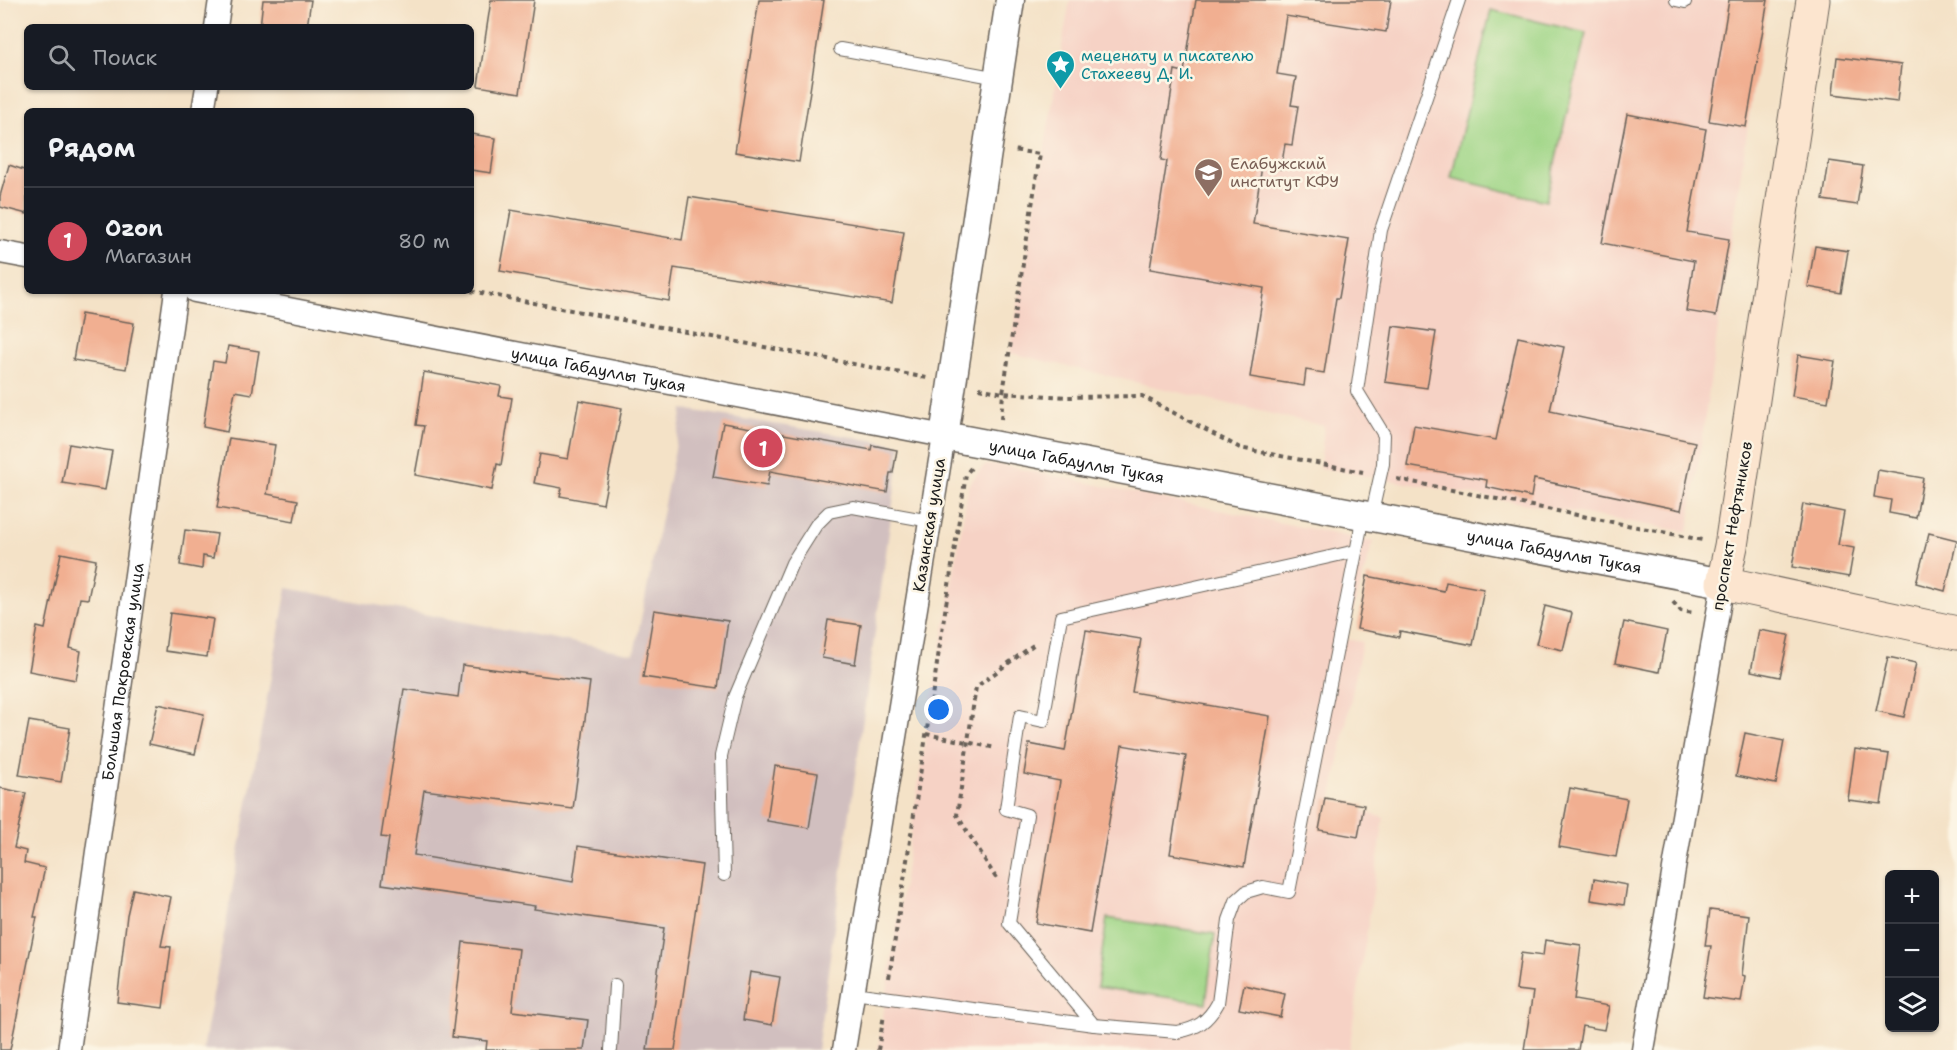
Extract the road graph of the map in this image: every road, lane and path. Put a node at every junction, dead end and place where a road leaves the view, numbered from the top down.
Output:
1 (220, 0) edge
2 (1010, 0) edge
3 (1459, 0) edge
4 (1813, 0) edge
5 (216, 24) edge
6 (840, 49) dead end
7 (998, 78) junction
8 (206, 90) edge
9 (204, 108) edge
10 (988, 146) junction
11 (0, 252) edge
12 (24, 256) edge
13 (474, 292) edge
14 (176, 294) edge
15 (211, 294) edge
16 (952, 382) junction
17 (1003, 393) junction
18 (944, 435) junction
19 (1000, 446) junction
20 (1380, 476) junction
21 (1366, 516) junction
22 (930, 521) junction
23 (1731, 546) junction
24 (1356, 551) junction
25 (1723, 583) junction
26 (1666, 594) dead end
27 (1716, 615) junction
28 (1060, 626) junction
29 (1957, 633) edge
30 (926, 734) junction
31 (967, 742) junction
32 (1015, 751) junction
33 (724, 875) dead end
34 (1012, 904) junction
35 (615, 985) dead end
36 (853, 993) junction
37 (886, 999) junction
38 (1094, 1025) junction
39 (69, 1050) edge
40 (610, 1050) edge
41 (844, 1050) edge
42 (878, 1050) edge
43 (1643, 1050) edge

1 - 5 street
2 - 7 street, Казанская улица
3 - 20 lane
4 - 23 main road, проспект Нефтяников
6 - 7 lane
7 - 10 street, Казанская улица
8 - 9 street
10 - 16 street, Казанская улица
10 - 17 path
11 - 12 street
13 - 16 path
14 - 39 street, Большая Покровская улица
15 - 18 street, улица Габдуллы Тукая
16 - 17 path
16 - 18 street, Казанская улица
17 - 19 path
17 - 20 path
18 - 19 street, улица Габдуллы Тукая
18 - 22 street, Казанская улица
19 - 21 street, улица Габдуллы Тукая
19 - 30 path
20 - 21 lane
20 - 23 path
21 - 24 lane
21 - 25 street, улица Габдуллы Тукая
22 - 33 lane
22 - 36 street, Казанская улица
23 - 25 main road, проспект Нефтяников
24 - 28 lane
24 - 38 lane
25 - 27 street, проспект Нефтяников
25 - 29 main road, улица Габдуллы Тукая
26 - 27 path
27 - 43 street, проспект Нефтяников
28 - 31 path
28 - 32 lane
30 - 31 path
30 - 37 path
31 - 32 path
31 - 34 path
32 - 34 lane
34 - 38 lane
35 - 40 lane
36 - 37 lane
36 - 41 street, Казанская улица
37 - 38 lane
37 - 42 path

